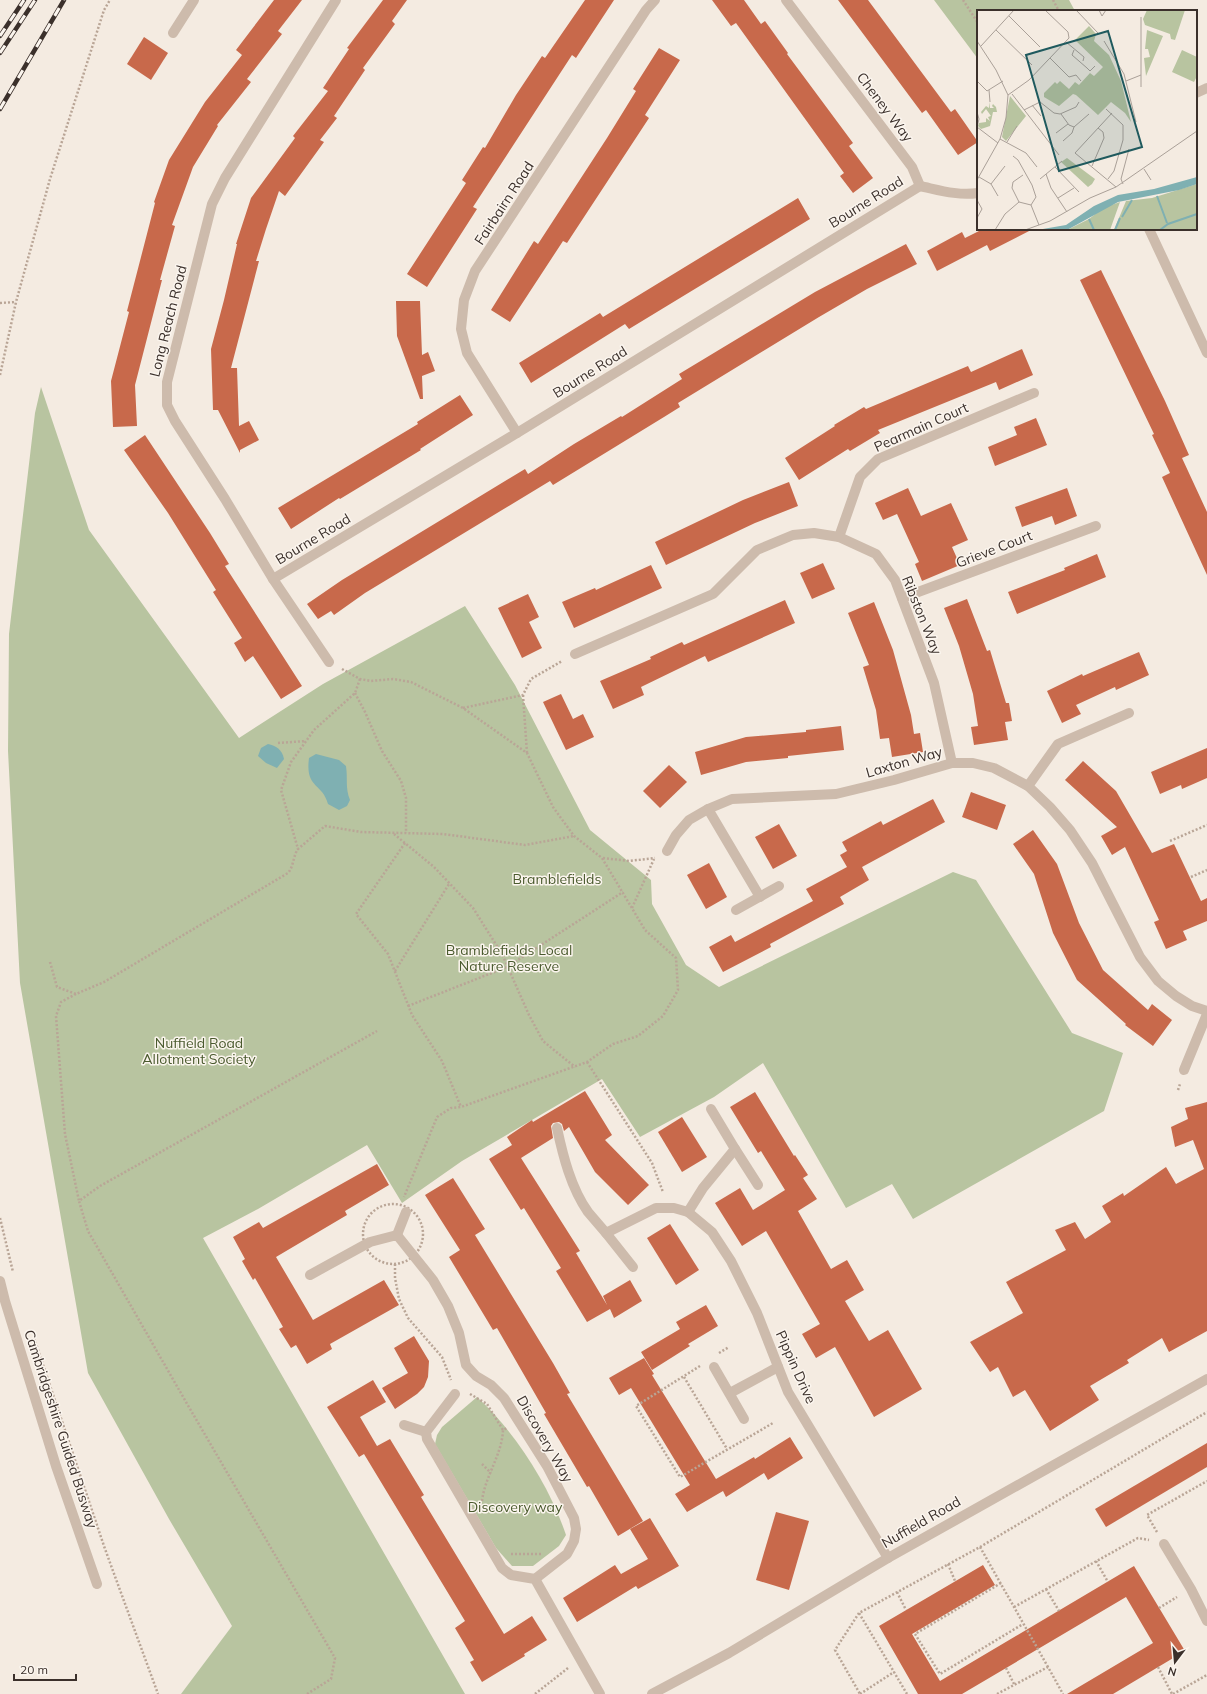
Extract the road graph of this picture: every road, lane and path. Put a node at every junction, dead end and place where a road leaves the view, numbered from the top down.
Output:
1 (110, 0) edge
2 (194, 0) edge
3 (336, 0) edge
4 (655, 0) edge
5 (786, 0) edge
6 (963, 0) edge
7 (1052, 0) edge
8 (1058, 10) edge
9 (977, 21) edge
10 (173, 33) dead end
11 (1207, 88) edge
12 (1197, 93) edge
13 (920, 186) junction
14 (977, 193) edge
15 (1149, 230) edge
16 (16, 302) junction
17 (0, 303) edge
18 (1207, 353) edge
19 (0, 376) edge
20 (1034, 393) dead end
21 (517, 433) junction
22 (1096, 526) dead end
23 (839, 537) junction
24 (273, 579) junction
25 (902, 598) junction
26 (575, 654) joint
27 (329, 662) joint
28 (360, 679) junction
29 (355, 693) junction
30 (523, 695) junction
31 (463, 708) junction
32 (1129, 713) dead end
33 (306, 741) junction
34 (278, 743) dead end
35 (528, 753) junction
36 (952, 763) junction
37 (1028, 786) junction
38 (708, 809) junction
39 (1207, 825) edge
40 (393, 833) junction
41 (406, 833) junction
42 (574, 836) junction
43 (1170, 841) dead end
44 (405, 843) junction
45 (298, 848) junction
46 (667, 851) joint
47 (602, 858) junction
48 (654, 859) junction
49 (1207, 870) edge
50 (1191, 877) dead end
51 (449, 884) junction
52 (779, 886) dead end
53 (623, 892) junction
54 (760, 897) junction
55 (632, 908) junction
56 (736, 910) dead end
57 (50, 962) dead end
58 (507, 967) junction
59 (394, 971) junction
60 (76, 994) junction
61 (408, 1006) junction
62 (1207, 1012) edge
63 (378, 1032) dead end
64 (586, 1062) junction
65 (575, 1067) junction
66 (1184, 1070) dead end
67 (461, 1107) junction
68 (711, 1109) dead end
69 (557, 1128) dead end
70 (735, 1149) junction
71 (758, 1185) dead end
72 (79, 1201) junction
73 (664, 1207) junction
74 (406, 1212) joint
75 (688, 1212) junction
76 (0, 1218) edge
77 (606, 1233) junction
78 (397, 1235) junction
79 (395, 1264) dead end
80 (633, 1267) dead end
81 (310, 1275) dead end
82 (14, 1277) dead end
83 (0, 1281) edge
84 (33, 1334) dead end
85 (729, 1347) dead end
86 (716, 1356) dead end
87 (703, 1364) dead end
88 (714, 1366) dead end
89 (778, 1367) junction
90 (448, 1372) junction
91 (684, 1377) junction
92 (453, 1378) dead end
93 (1207, 1379) edge
94 (468, 1392) dead end
95 (730, 1393) junction
96 (455, 1394) joint
97 (1207, 1412) edge
98 (744, 1419) dead end
99 (520, 1422) junction
100 (773, 1423) dead end
101 (404, 1425) dead end
102 (503, 1430) junction
103 (426, 1432) junction
104 (727, 1449) junction
105 (482, 1464) dead end
106 (491, 1473) junction
107 (1207, 1481) edge
108 (482, 1505) dead end
109 (1164, 1544) junction
110 (980, 1547) junction
111 (494, 1554) junction
112 (566, 1554) junction
113 (888, 1558) junction
114 (1096, 1562) junction
115 (948, 1564) junction
116 (535, 1579) junction
117 (955, 1581) dead end
118 (1108, 1582) dead end
119 (1001, 1583) junction
120 (98, 1584) dead end
121 (1046, 1589) junction
122 (1191, 1589) junction
123 (896, 1592) junction
124 (1014, 1607) junction
125 (1159, 1608) dead end
126 (906, 1610) dead end
127 (1059, 1611) dead end
128 (858, 1613) junction
129 (1207, 1621) edge
130 (1023, 1624) junction
131 (581, 1661) junction
132 (1048, 1667) junction
133 (1158, 1667) dead end
134 (1006, 1668) dead end
135 (894, 1672) junction
136 (1207, 1675) edge
137 (1014, 1684) junction
138 (158, 1694) edge
139 (307, 1694) edge
140 (535, 1694) edge
141 (600, 1694) edge
142 (652, 1694) edge
143 (860, 1694) edge
144 (907, 1694) edge
145 (997, 1694) edge
146 (1063, 1694) edge
147 (1173, 1694) edge

1 - 16 path
2 - 10 street
3 - 24 street, Long Reach Road
4 - 21 street, Fairbairn Road
5 - 13 street, Cheney Way
6 - 9 path
7 - 8 path
11 - 12 street
13 - 14 street
13 - 21 street, Bourne Road
15 - 18 street
16 - 17 path
16 - 19 path
20 - 23 street, Pearmain Court
21 - 24 street, Bourne Road
22 - 25 street, Grieve Court
23 - 25 street, Ribston Way
23 - 26 street, Ribston Way
24 - 27 street, Long Reach Road
25 - 36 street, Ribston Way
26 - 30 path
27 - 28 path
28 - 29 path
28 - 31 path
29 - 33 path
29 - 41 path
30 - 31 path
30 - 35 path
31 - 35 path
32 - 37 street
33 - 34 path
33 - 45 path
35 - 42 path
36 - 37 street, Laxton Way
36 - 38 street, Laxton Way
37 - 62 street, Laxton Way
38 - 46 street, Laxton Way
38 - 54 street
39 - 43 path
40 - 41 path
40 - 44 path
40 - 45 path
41 - 42 path
42 - 47 path
44 - 51 path
44 - 59 path
45 - 60 path
46 - 48 path
47 - 48 path
47 - 53 path
48 - 55 path
49 - 50 path
51 - 58 path
51 - 59 path
52 - 54 street
53 - 55 path
53 - 58 path
54 - 56 street
55 - 64 path
57 - 60 path
58 - 61 path
58 - 65 path
59 - 61 path
60 - 72 path
61 - 67 path
62 - 66 street
63 - 72 path
64 - 65 path
64 - 73 path
65 - 67 path
67 - 74 path
68 - 70 street
69 - 77 street
70 - 71 street
70 - 75 street
72 - 139 path
73 - 75 street, Pippin Drive
73 - 77 street, Pippin Drive
74 - 78 street
75 - 89 street, Pippin Drive
76 - 82 path
77 - 80 street
78 - 81 street
78 - 99 street, Discovery Way
79 - 90 path
83 - 120 street, Cambridgeshire Guided Busway
84 - 138 path
85 - 86 path
87 - 91 path
88 - 95 street
89 - 95 street
89 - 113 street, Pippin Drive
90 - 92 path
90 - 96 path
91 - 104 path
91 - 104 path
93 - 113 street, Nuffield Road
94 - 102 path
95 - 98 street
96 - 103 street
97 - 110 path
99 - 102 path
99 - 112 street, Discovery Way
100 - 104 path
101 - 103 street
102 - 106 path
103 - 111 street
105 - 106 path
106 - 108 path
107 - 109 path
109 - 114 path
109 - 122 street
110 - 115 path
110 - 119 path
111 - 112 path
111 - 116 street
112 - 116 street, Discovery Way
113 - 142 street, Nuffield Road
114 - 118 path
114 - 121 path
115 - 117 path
115 - 123 path
116 - 131 street
119 - 124 path
119 - 130 path
121 - 124 path
121 - 127 path
122 - 125 path
122 - 129 street
123 - 126 path
123 - 128 path
124 - 130 path
128 - 135 path
128 - 143 path
130 - 132 path
131 - 140 path
131 - 141 street
132 - 137 path
132 - 146 path
133 - 147 path
134 - 137 path
135 - 143 path
135 - 144 path
136 - 147 path
137 - 145 path

